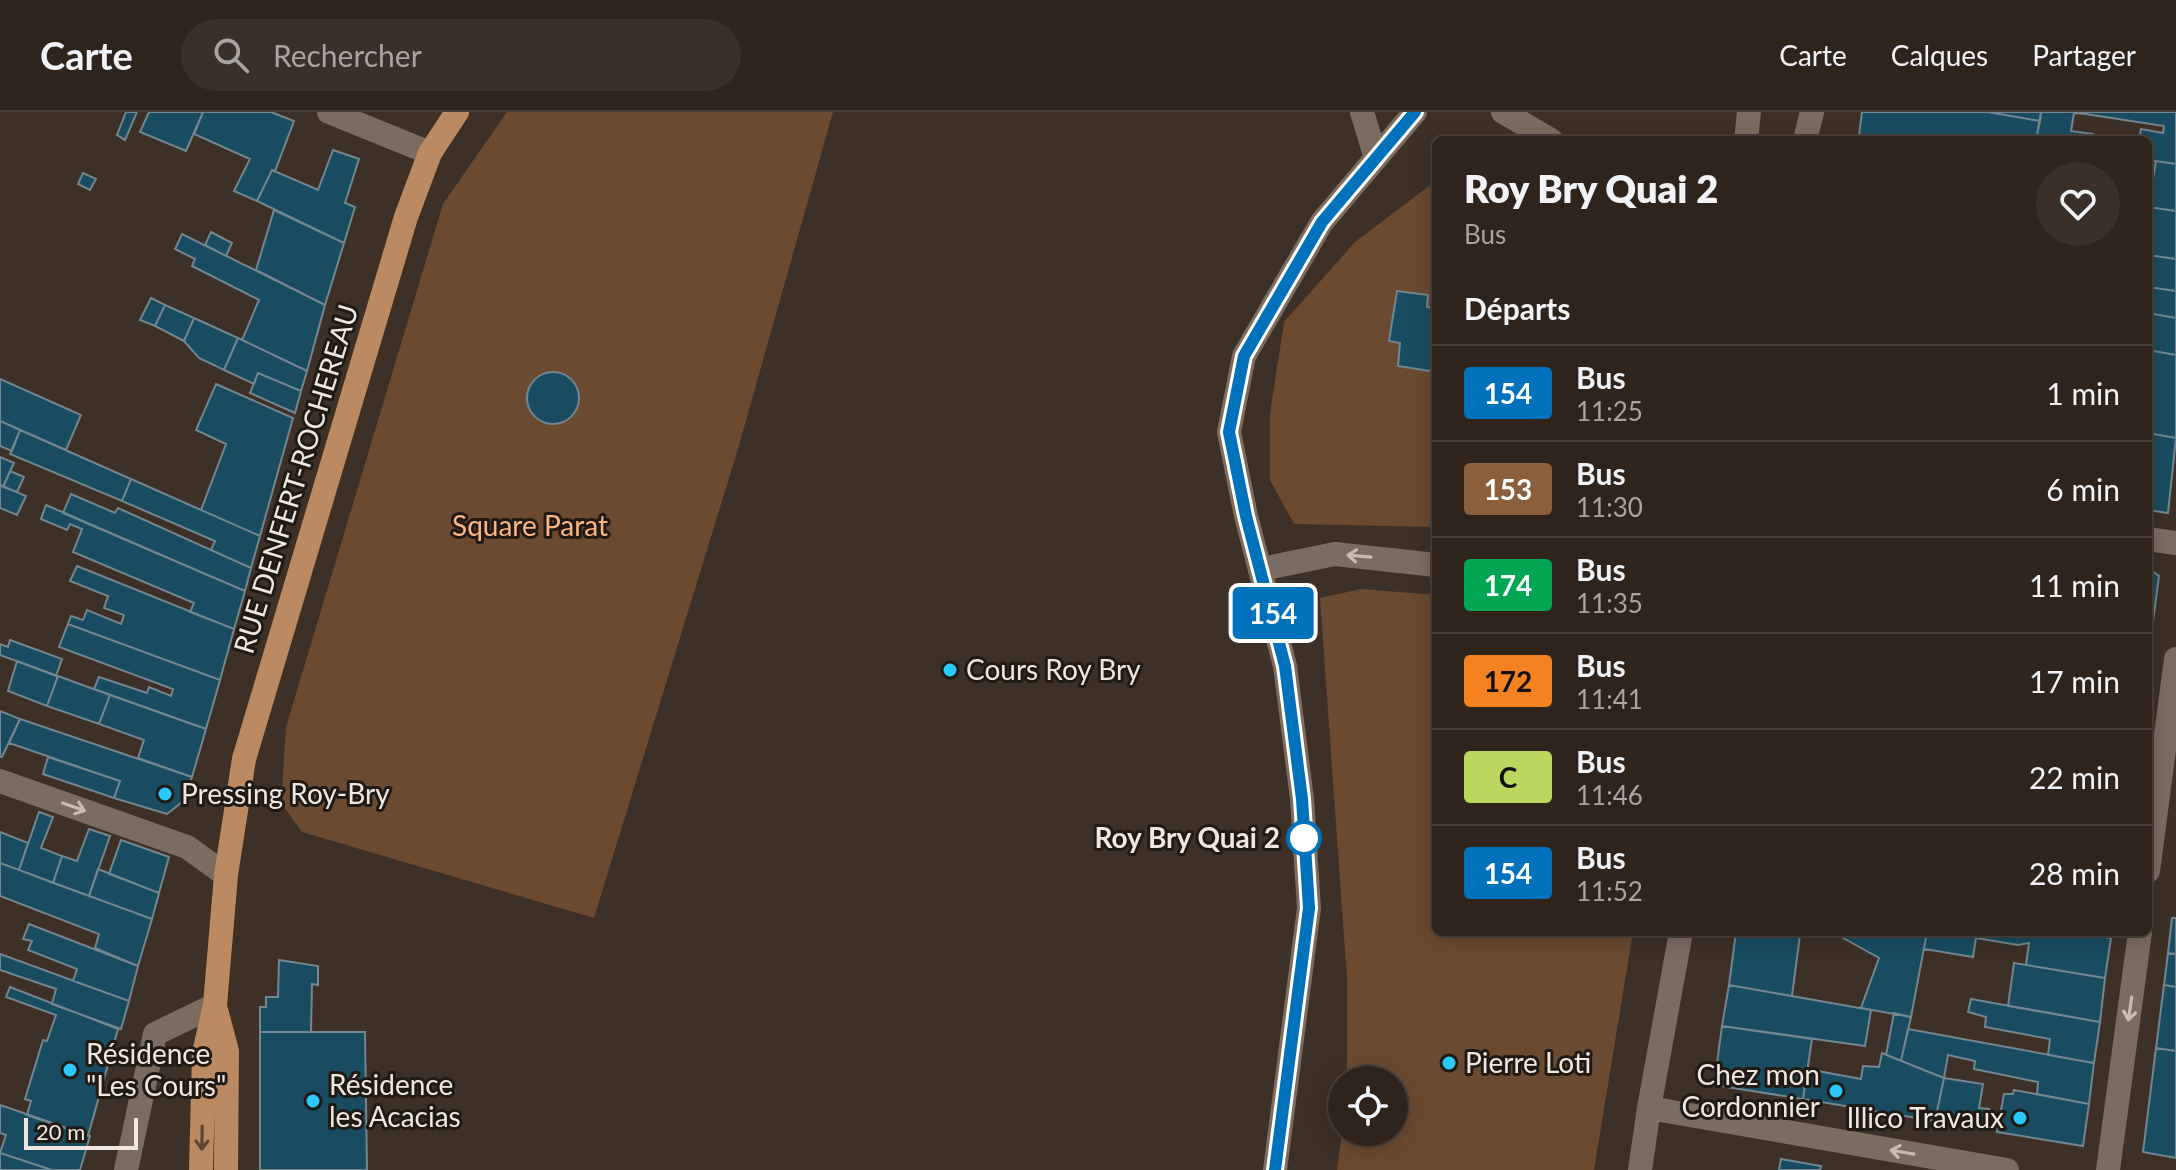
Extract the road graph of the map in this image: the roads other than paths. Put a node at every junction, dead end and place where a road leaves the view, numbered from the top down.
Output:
1 (329, 112) edge
2 (457, 112) edge
3 (1362, 112) edge
4 (1415, 112) edge
5 (1503, 112) edge
6 (1749, 112) edge
7 (1795, 112) edge
8 (1812, 112) edge
9 (1544, 136) edge
10 (1746, 136) edge
11 (1795, 136) edge
12 (1806, 136) edge
13 (430, 153) junction
14 (1376, 158) junction
15 (2152, 540) edge
16 (2176, 543) edge
17 (1432, 565) edge
18 (1262, 569) junction
19 (2176, 659) edge
20 (0, 781) edge
21 (2152, 841) edge
22 (226, 875) junction
23 (1680, 936) edge
24 (2139, 936) edge
25 (215, 1005) junction
26 (1649, 1108) junction
27 (126, 1170) edge
28 (201, 1170) edge
29 (226, 1170) edge
30 (1275, 1170) edge
31 (1640, 1170) edge
32 (2007, 1170) edge
33 (2108, 1170) edge

1 - 13 street
2 - 13 main road, RUE DENFERT-ROCHEREAU
3 - 14 street
4 - 14 street
5 - 9 street
6 - 10 street
7 - 11 street
8 - 12 street
13 - 22 main road, RUE DENFERT-ROCHEREAU
14 - 18 street
15 - 16 street
17 -> 18 street
18 - 30 street
19 - 21 street
20 -> 22 street
22 - 25 main road, RUE DENFERT-ROCHEREAU
23 - 26 street
24 -> 33 street
25 - 27 street
25 -> 28 main road
25 - 29 main road
26 - 31 street
32 -> 26 street

